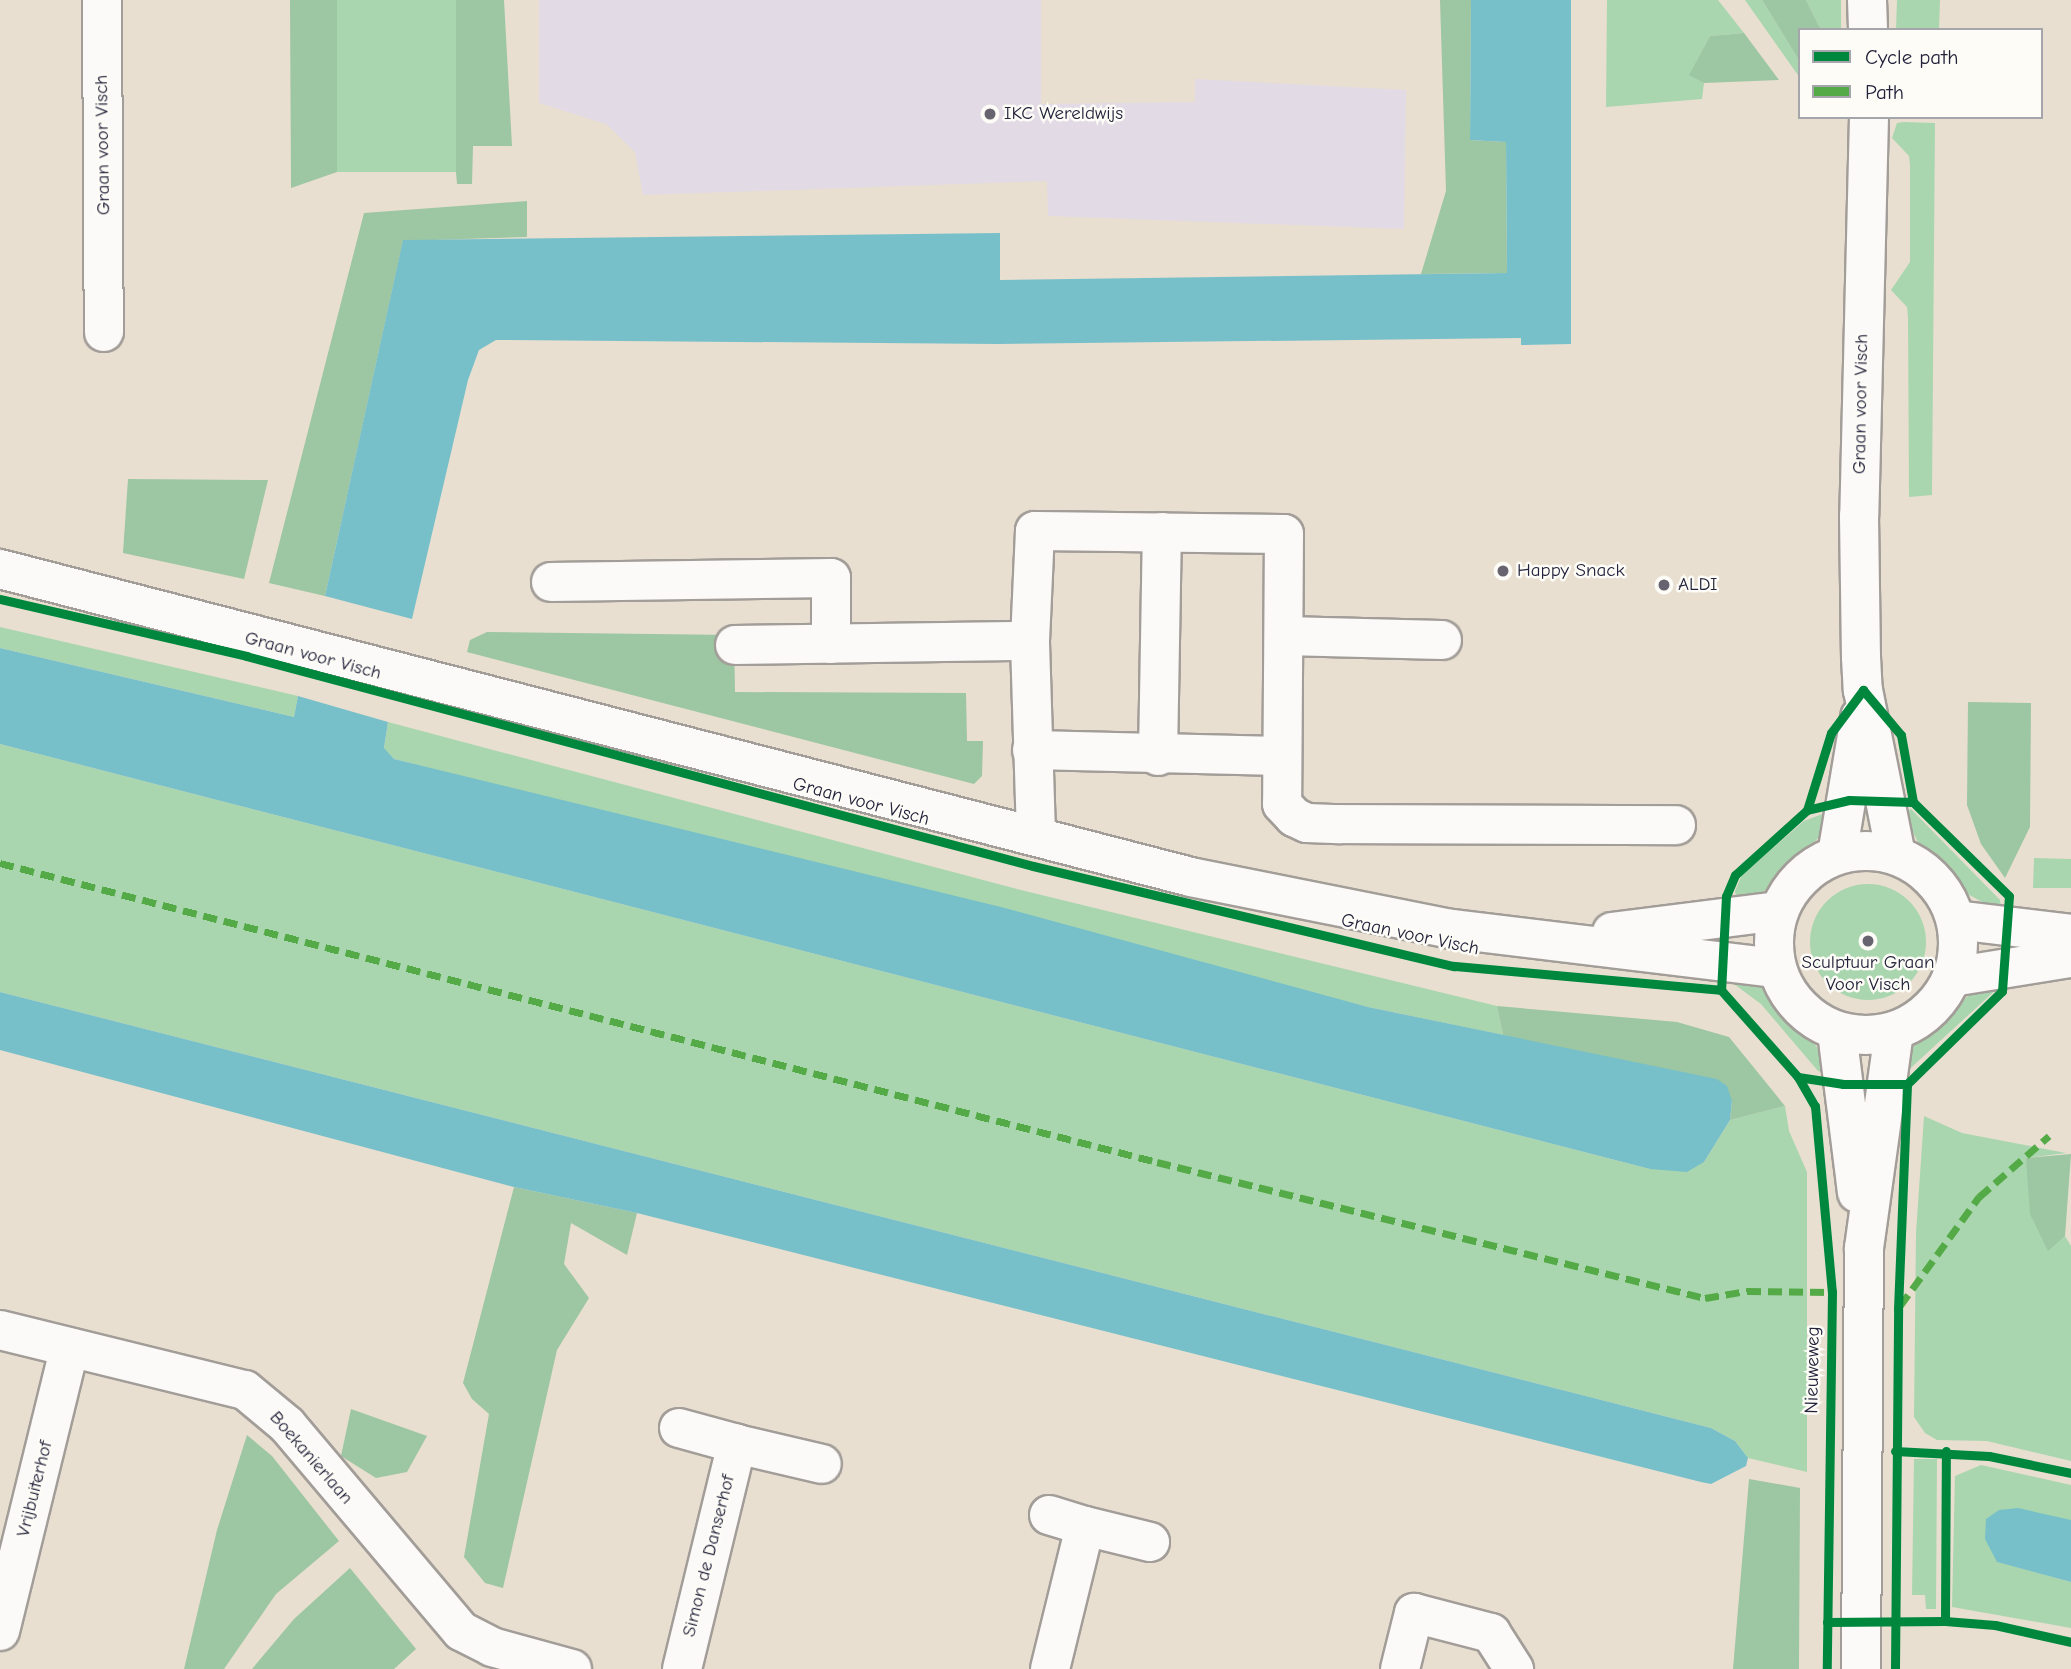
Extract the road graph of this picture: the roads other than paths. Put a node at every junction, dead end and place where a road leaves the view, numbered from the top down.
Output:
1 (102, 0) edge
2 (1867, 0) edge
3 (1868, 28) edge
4 (1869, 119) edge
5 (104, 332) dead end
6 (1161, 532) junction
7 (0, 569) edge
8 (551, 582) dead end
9 (1285, 636) junction
10 (1442, 640) dead end
11 (1030, 641) junction
12 (831, 644) junction
13 (735, 645) dead end
14 (1863, 690) junction
15 (1031, 750) junction
16 (1158, 756) junction
17 (1281, 756) junction
18 (1676, 825) dead end
19 (1036, 834) junction
20 (1837, 855) junction
21 (1896, 855) junction
22 (1779, 911) junction
23 (1956, 920) junction
24 (2071, 934) edge
25 (1551, 939) junction
26 (2071, 958) edge
27 (1776, 968) junction
28 (1952, 977) junction
29 (1894, 1031) junction
30 (1837, 1032) junction
31 (1864, 1248) junction
32 (0, 1330) edge
33 (69, 1347) junction
34 (679, 1428) dead end
35 (737, 1444) junction
36 (822, 1464) dead end
37 (1049, 1516) dead end
38 (1085, 1526) junction
39 (1150, 1542) dead end
40 (0, 1630) edge
41 (572, 1669) edge
42 (682, 1669) edge
43 (1050, 1669) edge
44 (1400, 1669) edge
45 (1514, 1669) edge
46 (1861, 1669) edge

1 - 5 street, Graan voor Visch
2 - 3 street
4 - 14 street, Graan voor Visch
6 - 9 street
6 - 11 street
6 - 16 street
7 - 19 street, Graan voor Visch
8 - 12 street
9 - 10 street
9 - 17 street
11 - 12 street
11 - 15 street
12 - 13 street
14 - 20 street, Graan voor Visch
14 - 21 street, Graan voor Visch
15 - 16 street
15 - 19 street
16 - 17 street
17 - 18 street
19 - 25 street, Graan voor Visch
20 - 21 street
20 - 22 street
21 - 23 street
22 - 25 street, Graan voor Visch
22 - 27 street
23 - 24 street
23 - 28 street
25 - 27 street, Graan voor Visch
26 - 28 street
27 - 30 street
28 - 29 street
29 - 30 street
29 - 31 street
30 - 31 street
31 - 46 street
32 - 33 street, Boekanierlaan
33 - 40 street, Vrijbuiterhof
33 - 41 street, Boekanierlaan
34 - 35 street
35 - 36 street
35 - 42 street, Simon de Danserhof
37 - 38 street
38 - 39 street
38 - 43 street
44 - 45 street

